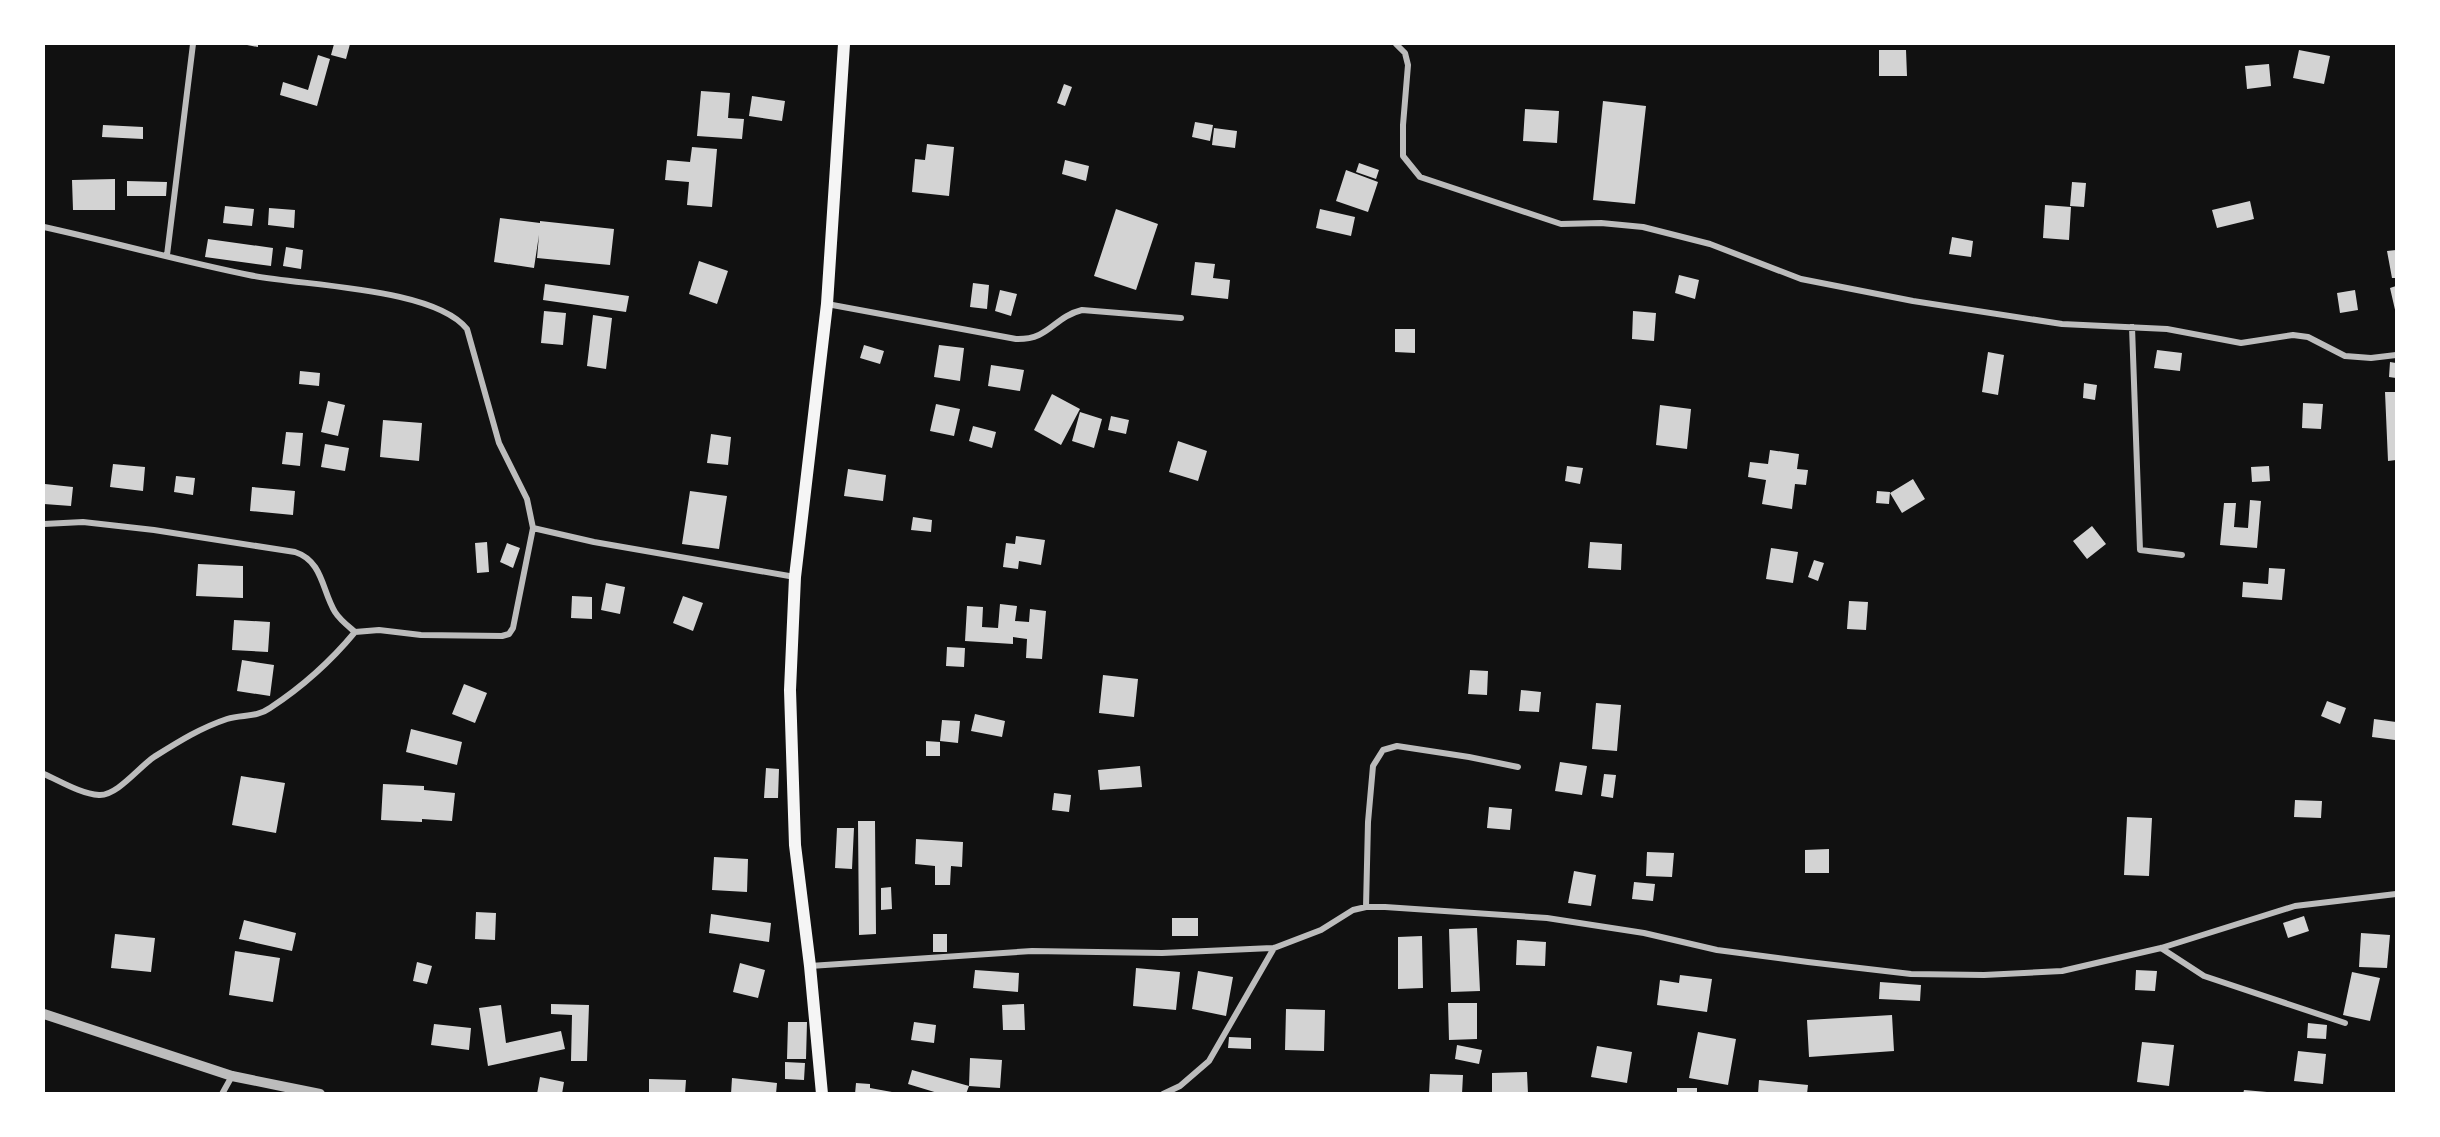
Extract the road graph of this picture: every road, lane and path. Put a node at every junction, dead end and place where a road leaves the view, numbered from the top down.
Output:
1 (193, 44) edge
2 (844, 44) edge
3 (1396, 44) edge
4 (44, 227) edge
5 (167, 255) junction
6 (827, 304) junction
7 (1181, 318) dead end
8 (2132, 327) junction
9 (2397, 355) edge
10 (44, 524) edge
11 (533, 528) junction
12 (2182, 555) dead end
13 (795, 577) junction
14 (355, 632) junction
15 (1518, 767) dead end
16 (44, 774) edge
17 (2397, 894) edge
18 (1366, 907) junction
19 (1274, 948) junction
20 (2161, 948) junction
21 (810, 966) junction
22 (44, 1014) edge
23 (2344, 1023) dead end
24 (232, 1076) junction
25 (222, 1094) edge
26 (320, 1094) edge
27 (822, 1094) edge
28 (1163, 1094) edge

1 - 5 street
2 - 6 main road
3 - 8 street
4 - 5 street
5 - 11 street
6 - 7 street
6 - 13 main road
8 - 9 street
8 - 12 street
10 - 14 street
11 - 13 street
11 - 14 street
13 - 21 main road
14 - 16 street
15 - 18 street
17 - 20 street
18 - 19 street
18 - 20 street
19 - 21 street
19 - 28 street
20 - 23 street
21 - 27 main road
22 - 24 street
24 - 25 street
24 - 26 street

